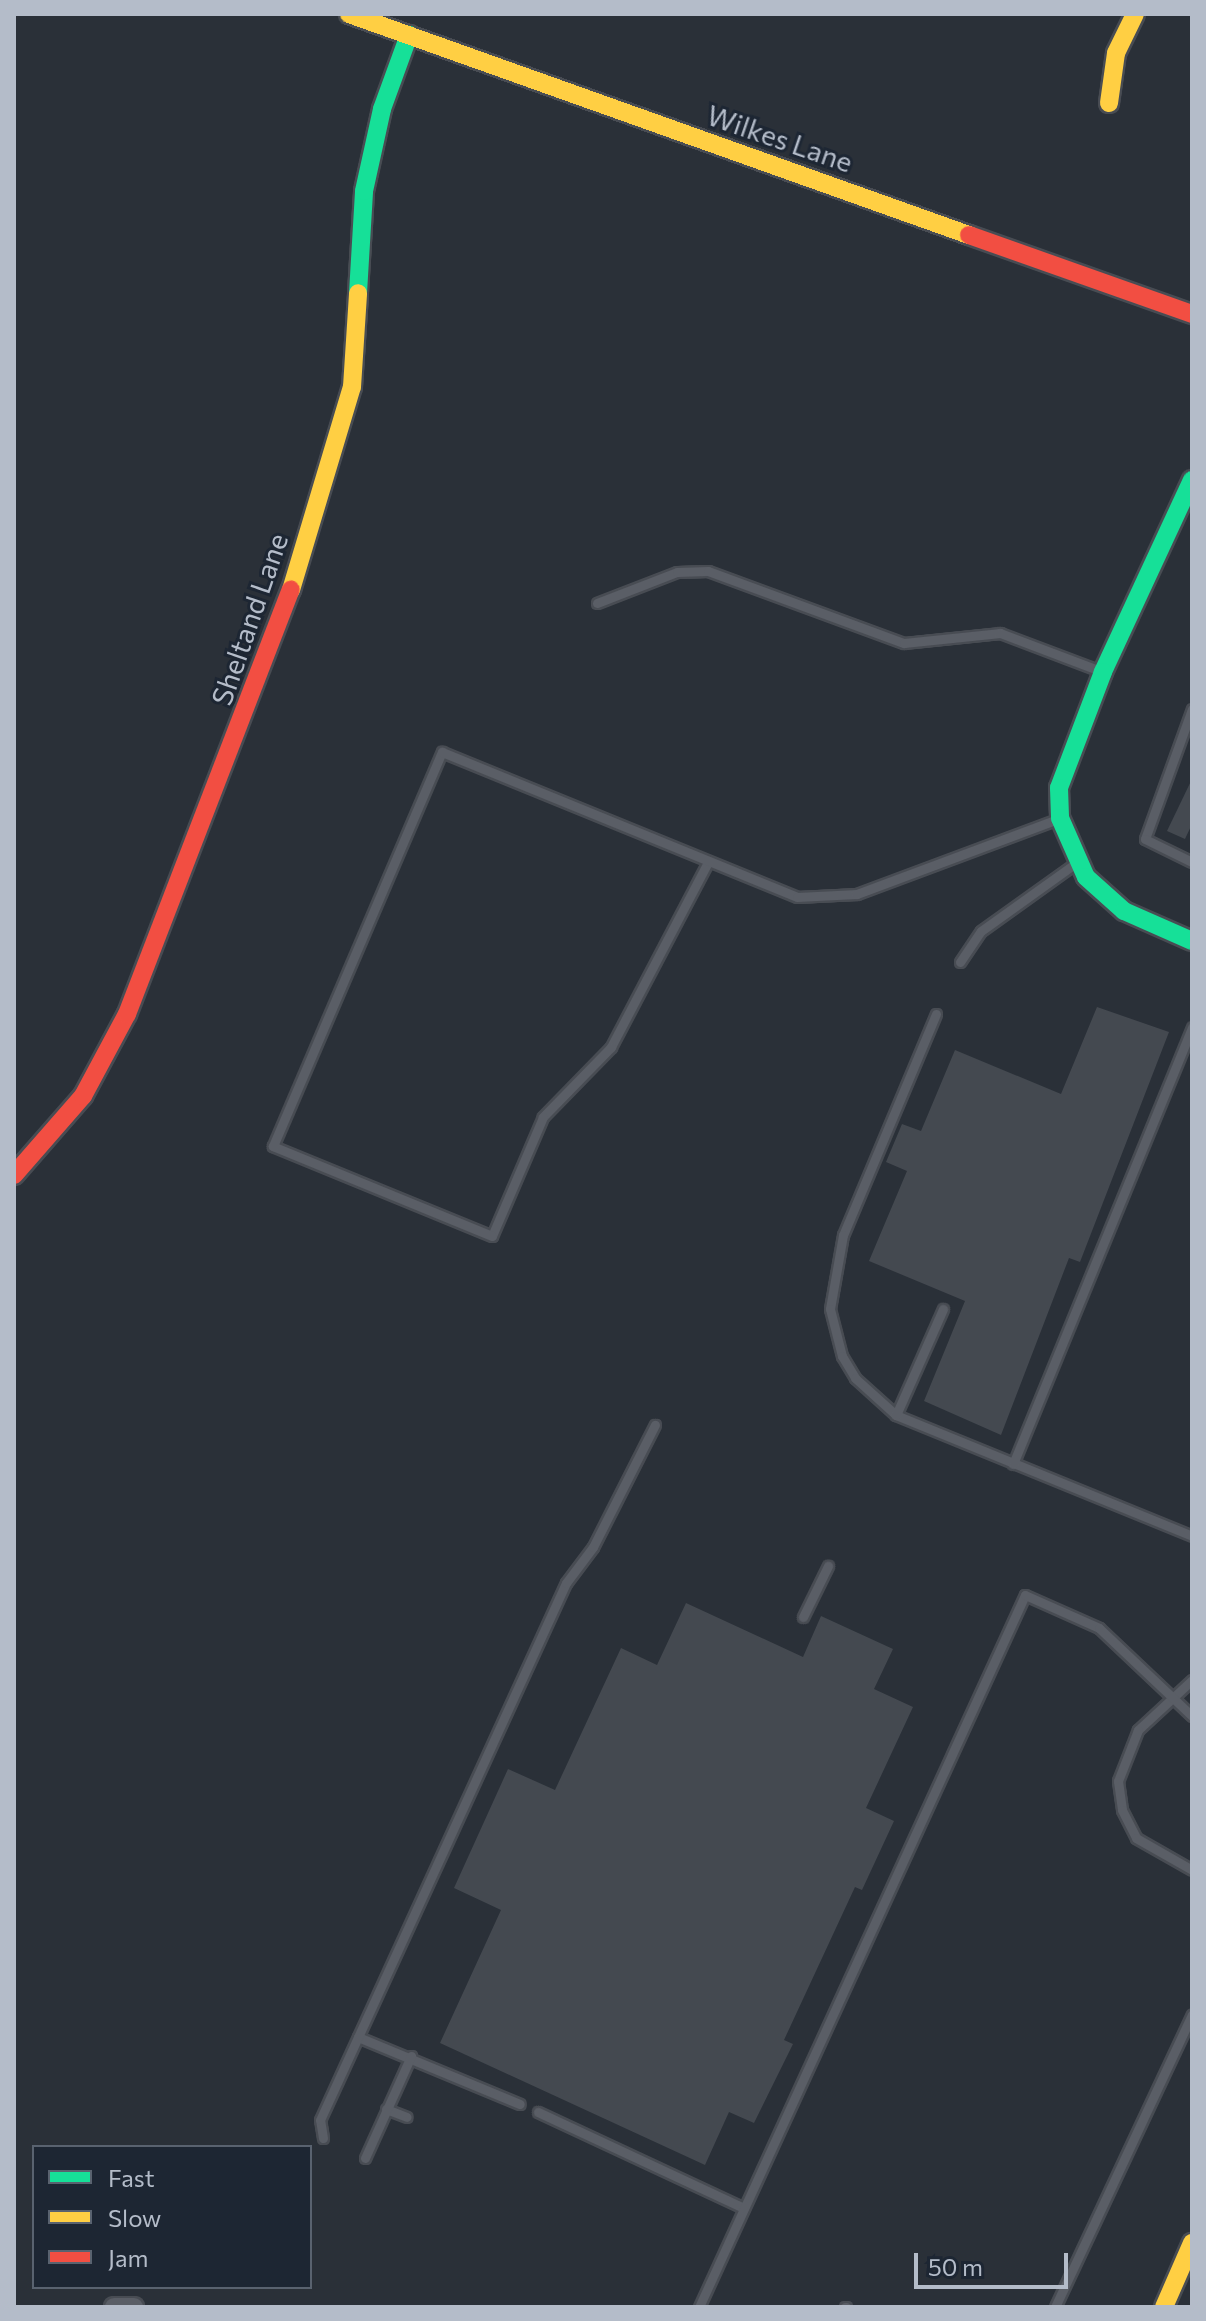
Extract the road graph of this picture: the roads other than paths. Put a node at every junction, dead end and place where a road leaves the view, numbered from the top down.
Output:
1 (349, 14) edge
2 (1135, 14) edge
3 (409, 35) junction
4 (1109, 103) dead end
5 (1192, 314) edge
6 (1192, 480) edge
7 (597, 603) dead end
8 (1103, 672) junction
9 (1192, 709) edge
10 (1060, 818) junction
11 (1192, 862) edge
12 (1076, 863) junction
13 (707, 864) junction
14 (1192, 941) edge
15 (960, 962) dead end
16 (936, 1014) dead end
17 (1192, 1027) edge
18 (14, 1175) edge
19 (943, 1309) dead end
20 (896, 1415) junction
21 (655, 1425) dead end
22 (1013, 1464) junction
23 (1192, 1536) edge
24 (828, 1566) dead end
25 (803, 1617) dead end
26 (1192, 1680) edge
27 (1176, 1696) junction
28 (1192, 1716) edge
29 (1192, 1870) edge
30 (1192, 2015) edge
31 (358, 2037) junction
32 (411, 2056) junction
33 (520, 2104) dead end
34 (386, 2109) junction
35 (538, 2112) dead end
36 (407, 2117) dead end
37 (323, 2138) dead end
38 (365, 2158) dead end
39 (744, 2208) junction
40 (1192, 2243) edge
41 (114, 2307) edge
42 (134, 2307) edge
43 (699, 2307) edge
44 (1055, 2307) edge
45 (1164, 2307) edge

1 - 3 street, Wilkes Lane
2 - 4 street
3 - 5 street, Wilkes Lane
3 - 18 street, Sheltand Lane
6 - 8 street
7 - 8 lane
8 - 10 street
9 - 11 lane
10 - 12 street
10 - 13 lane
12 - 14 street
12 - 15 lane
13 - 13 lane
16 - 20 lane
17 - 22 lane
19 - 20 lane
20 - 22 lane
21 - 31 lane
22 - 23 lane
24 - 25 lane
26 - 27 lane
27 - 28 lane
27 - 29 lane
27 - 39 lane
30 - 44 lane
31 - 32 lane
31 - 37 lane
32 - 33 lane
32 - 34 lane
34 - 36 lane
34 - 38 lane
35 - 39 lane
39 - 43 lane
40 - 45 street
41 - 42 street

